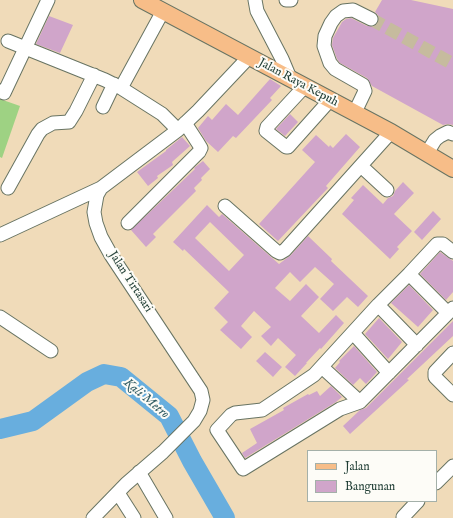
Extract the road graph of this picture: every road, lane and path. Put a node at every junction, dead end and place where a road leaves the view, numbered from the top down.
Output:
1 (48, 0) edge
2 (142, 0) edge
3 (254, 0) edge
4 (286, 0) edge
5 (291, 0) edge
6 (163, 11) junction
7 (371, 19) tunnel mouth
8 (8, 41) dead end
9 (25, 48) junction
10 (249, 57) junction
11 (94, 75) junction
12 (290, 78) junction
13 (118, 86) junction
14 (305, 86) junction
15 (0, 91) edge
16 (330, 100) junction
17 (103, 107) dead end
18 (355, 112) junction
19 (181, 126) junction
20 (391, 132) junction
21 (453, 134) edge
22 (427, 153) junction
23 (361, 166) junction
24 (453, 169) edge
25 (8, 188) dead end
26 (101, 188) junction
27 (387, 190) dead end
28 (225, 206) dead end
29 (128, 223) dead end
30 (0, 234) edge
31 (453, 252) edge
32 (409, 274) junction
33 (378, 305) junction
34 (450, 310) edge
35 (0, 317) edge
36 (353, 332) junction
37 (417, 345) junction
38 (51, 351) dead end
39 (453, 353) edge
40 (323, 368) junction
41 (389, 372) junction
42 (453, 395) edge
43 (360, 402) junction
44 (453, 466) edge
45 (139, 472) junction
46 (437, 482) edge
47 (118, 493) junction
48 (417, 502) edge
49 (403, 517) dead end
50 (93, 518) edge
51 (134, 518) edge
52 (166, 518) edge

1 - 9 street
2 - 6 main road, Jalan Raya Kepuh
3 - 12 street
4 - 5 street
6 - 10 main road, Jalan Raya Kepuh
6 - 13 street
7 - 18 street
8 - 9 street
9 - 11 street
9 - 15 street
10 - 12 main road, Jalan Raya Kepuh
10 - 19 street
11 - 13 street
11 - 25 street
12 - 14 main road, Jalan Raya Kepuh
13 - 17 street
13 - 19 street
14 - 16 main road, Jalan Raya Kepuh
14 - 16 street
16 - 18 main road, Jalan Raya Kepuh
18 - 20 main road, Jalan Raya Kepuh
19 - 26 street
19 - 29 street
20 - 22 main road, Jalan Raya Kepuh
20 - 23 street
21 - 22 street
22 - 24 main road, Jalan Raya Kepuh
23 - 27 street
23 - 28 street
26 - 30 street
26 - 45 street, Jalan Tirtasari
31 - 32 street
32 - 33 street
32 - 34 street
33 - 36 street
33 - 37 street
34 - 37 street
35 - 38 street
36 - 40 street
36 - 41 street
37 - 41 street
39 - 42 street
40 - 43 street
40 - 43 street
41 - 43 street
44 - 46 street
45 - 47 street, Jalan Tirtasari
45 - 52 street
47 - 50 street, Jalan Tirtasari
47 - 51 street
48 - 49 street

